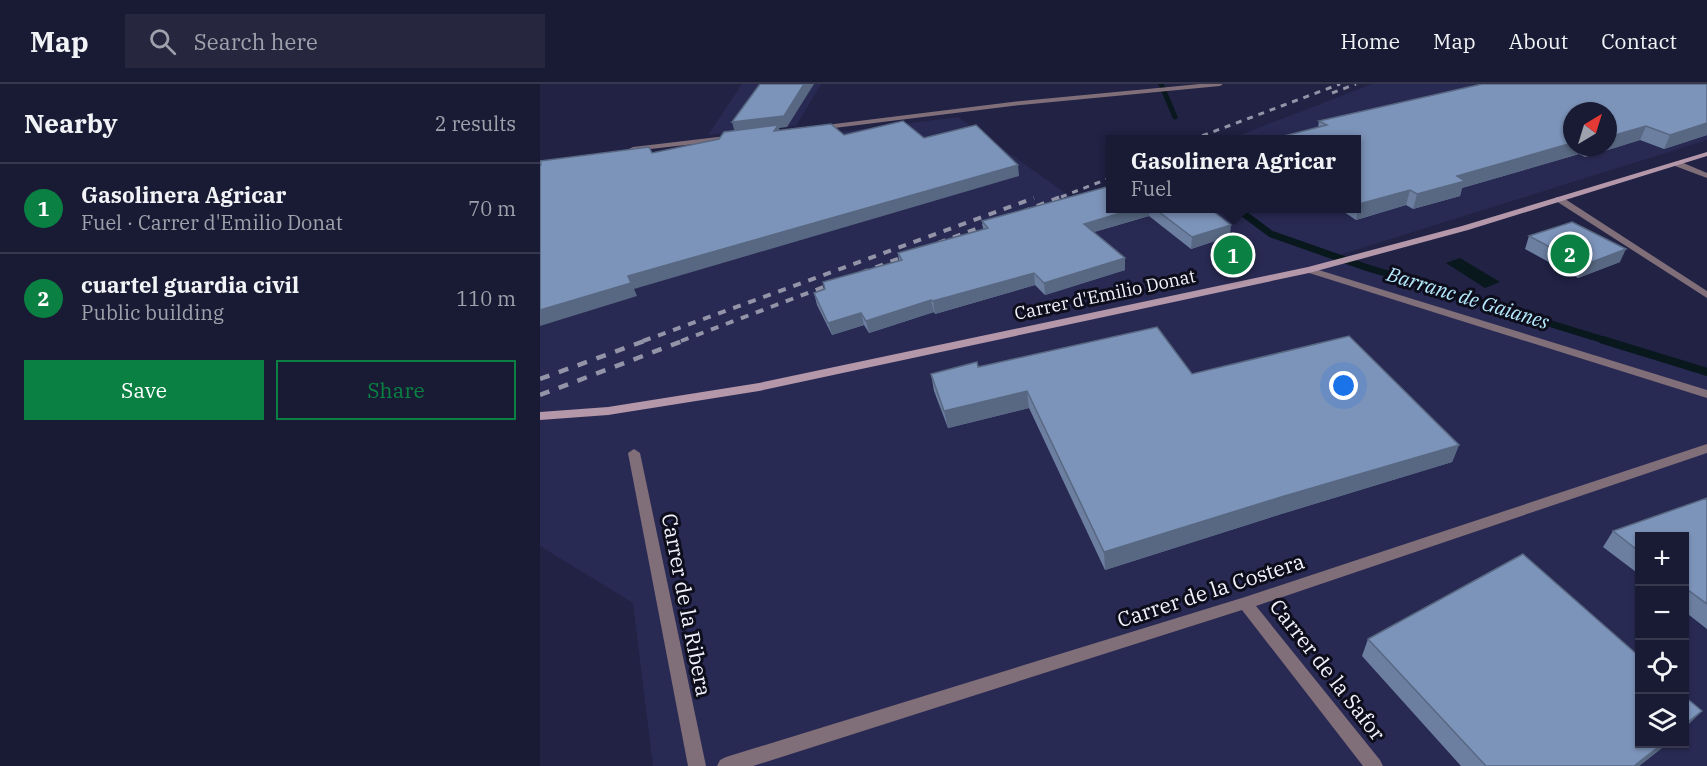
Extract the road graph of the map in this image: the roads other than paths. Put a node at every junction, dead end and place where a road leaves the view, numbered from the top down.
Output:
1 (1220, 84) edge
2 (805, 129) edge
3 (747, 135) edge
4 (621, 151) edge
5 (1707, 154) edge
6 (1678, 164) junction
7 (1707, 176) edge
8 (1559, 198) junction
9 (1309, 270) junction
10 (1707, 295) edge
11 (1707, 394) edge
12 (540, 416) edge
13 (1707, 448) edge
14 (633, 453) dead end
15 (1245, 603) junction
16 (697, 766) edge
17 (726, 766) edge
18 (1374, 766) edge

1 - 2 street
3 - 4 street
5 - 6 street, Carrer d'Emilio Donat
6 - 7 street
6 - 8 street, Carrer d'Emilio Donat
8 - 9 street, Carrer d'Emilio Donat
8 - 10 street
9 - 11 street
9 - 12 street, Carrer d'Emilio Donat
13 - 15 street, Carrer de la Costera
14 - 16 street, Carrer de la Ribera
15 - 17 street, Carrer de la Costera
15 - 18 street, Carrer de la Safor

